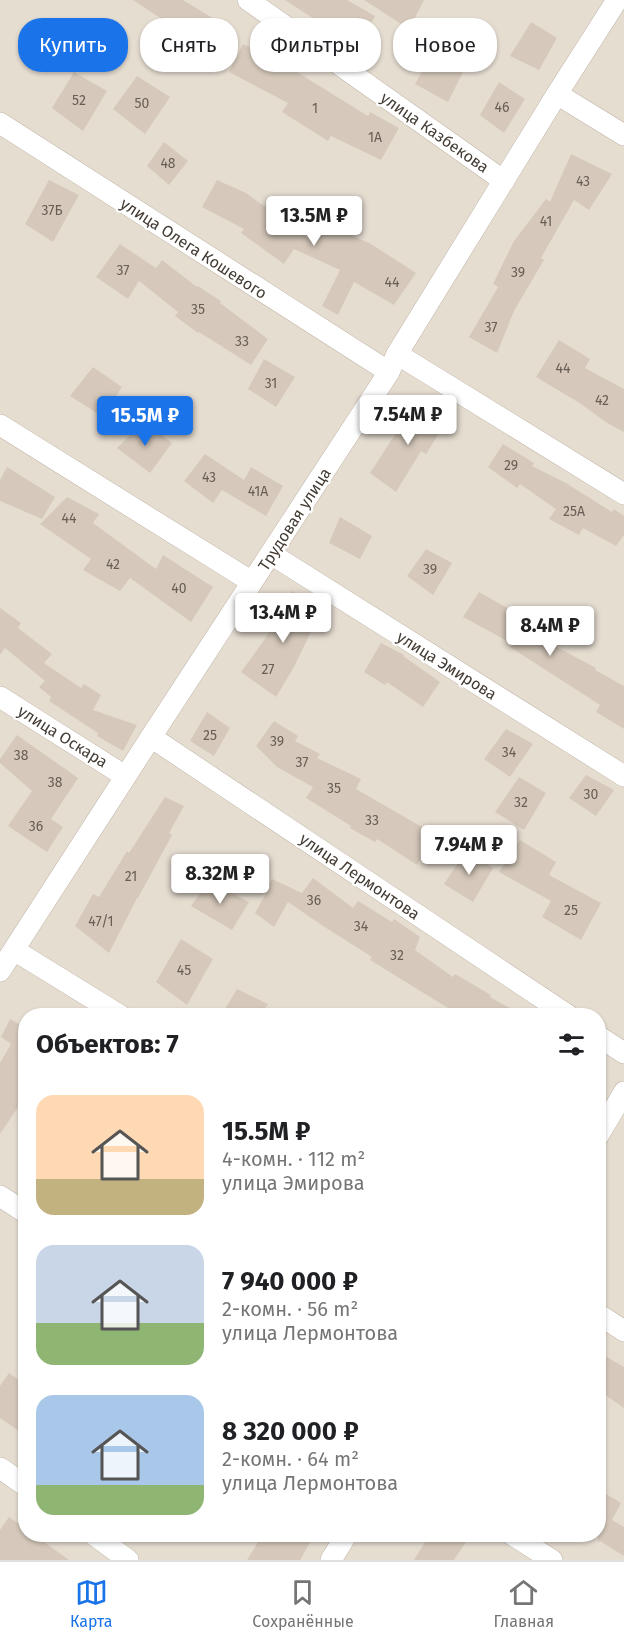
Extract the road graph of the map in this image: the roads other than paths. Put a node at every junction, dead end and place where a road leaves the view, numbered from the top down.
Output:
1 (248, 0) edge
2 (618, 0) edge
3 (557, 94) junction
4 (0, 123) edge
5 (624, 135) edge
6 (504, 181) junction
7 (393, 363) junction
8 (0, 425) edge
9 (624, 494) edge
10 (271, 554) junction
11 (252, 582) junction
12 (0, 697) edge
13 (151, 736) junction
14 (125, 776) junction
15 (624, 776) edge
16 (14, 950) junction
17 (0, 971) edge
18 (108, 1008) edge
19 (556, 1008) edge
20 (606, 1041) edge
21 (624, 1053) edge
22 (624, 1092) edge
23 (606, 1122) edge
24 (0, 1196) edge
25 (18, 1208) edge
26 (606, 1319) edge
27 (624, 1331) edge
28 (0, 1468) edge
29 (18, 1480) edge
30 (104, 1542) edge
31 (342, 1542) edge
32 (524, 1542) edge
33 (128, 1560) edge
34 (331, 1560) edge
35 (552, 1560) edge

1 - 6 street, улица Казбекова
2 - 3 street, Трудовая улица
3 - 5 street
3 - 6 street, Трудовая улица
4 - 7 street, улица Олега Кошевого
6 - 7 street, Трудовая улица
7 - 9 street, улица Олега Кошевого
7 - 10 street, Трудовая улица
8 - 11 street
10 - 11 street, Трудовая улица
10 - 15 street, улица Эмирова
11 - 13 street, Трудовая улица
12 - 14 street, улица Оскара
13 - 14 street, Трудовая улица
13 - 19 street, улица Лермонтова
14 - 16 street, Трудовая улица
16 - 17 street, Трудовая улица
16 - 18 street
20 - 21 street
22 - 23 street
24 - 25 street
26 - 27 street
28 - 29 street
30 - 33 street
31 - 34 street
32 - 35 street

